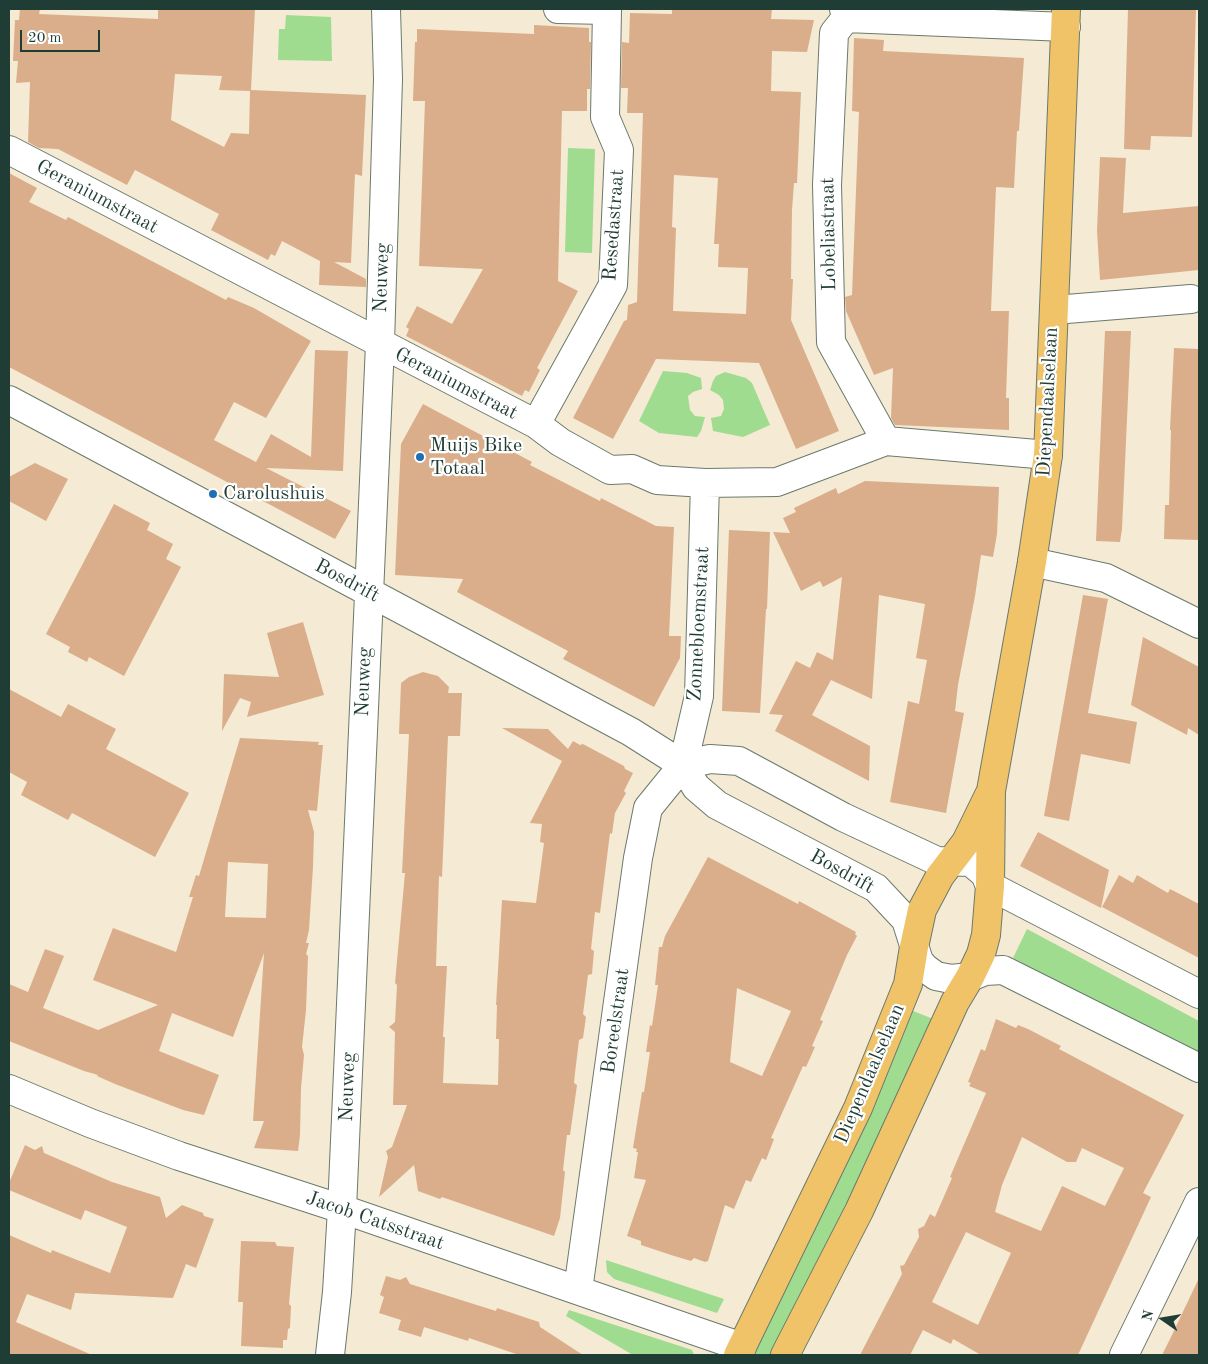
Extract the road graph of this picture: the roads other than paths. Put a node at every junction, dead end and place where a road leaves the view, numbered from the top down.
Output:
1 (386, 9) edge
2 (558, 9) edge
3 (607, 10) edge
4 (845, 13) edge
5 (1066, 18) edge
6 (9, 150) edge
7 (1192, 299) dead end
8 (1054, 310) junction
9 (380, 344) junction
10 (9, 400) edge
11 (536, 424) junction
12 (886, 441) junction
13 (1048, 454) junction
14 (705, 483) junction
15 (1032, 562) junction
16 (368, 592) junction
17 (1199, 624) edge
18 (683, 765) junction
19 (991, 792) junction
20 (950, 862) junction
21 (990, 886) junction
22 (914, 947) junction
23 (970, 977) junction
24 (1199, 994) edge
25 (1199, 1068) edge
26 (9, 1089) edge
27 (1199, 1202) edge
28 (342, 1209) junction
29 (578, 1290) junction
30 (740, 1351) edge
31 (330, 1355) edge
32 (785, 1355) edge
33 (1124, 1355) edge

1 - 9 street, Neuweg
2 - 3 street
3 - 11 street, Resedastraat
4 - 5 street
4 - 12 street, Lobeliastraat
5 - 8 main road, Diependaalselaan
6 - 9 street, Geraniumstraat
7 - 8 street
8 - 13 main road, Diependaalselaan
9 - 11 street, Geraniumstraat
9 - 16 street, Neuweg
10 - 16 street, Bosdrift
11 - 14 street, Geraniumstraat
12 - 13 street, Geraniumstraat
12 - 14 street, Geraniumstraat
13 - 15 main road, Diependaalselaan
14 - 18 street, Zonnebloemstraat
15 - 17 street
15 - 19 main road, Diependaalselaan
16 - 18 street, Bosdrift
16 - 28 street, Neuweg
18 - 20 street
18 - 22 street, Bosdrift
18 - 29 street, Boreelstraat
19 - 20 main road, Diependaalselaan
19 - 21 main road, Diependaalselaan
20 - 21 street
20 - 22 main road, Diependaalselaan
21 - 23 main road, Diependaalselaan
21 - 24 street
22 - 23 street, Bosdrift
22 - 30 main road, Diependaalselaan
23 - 25 street, Bosdrift
23 - 32 main road, Diependaalselaan
26 - 28 street, Jacob Catsstraat
27 - 33 street
28 - 29 street, Jacob Catsstraat
28 - 31 street, Neuweg
29 - 30 street, Jacob Catsstraat

